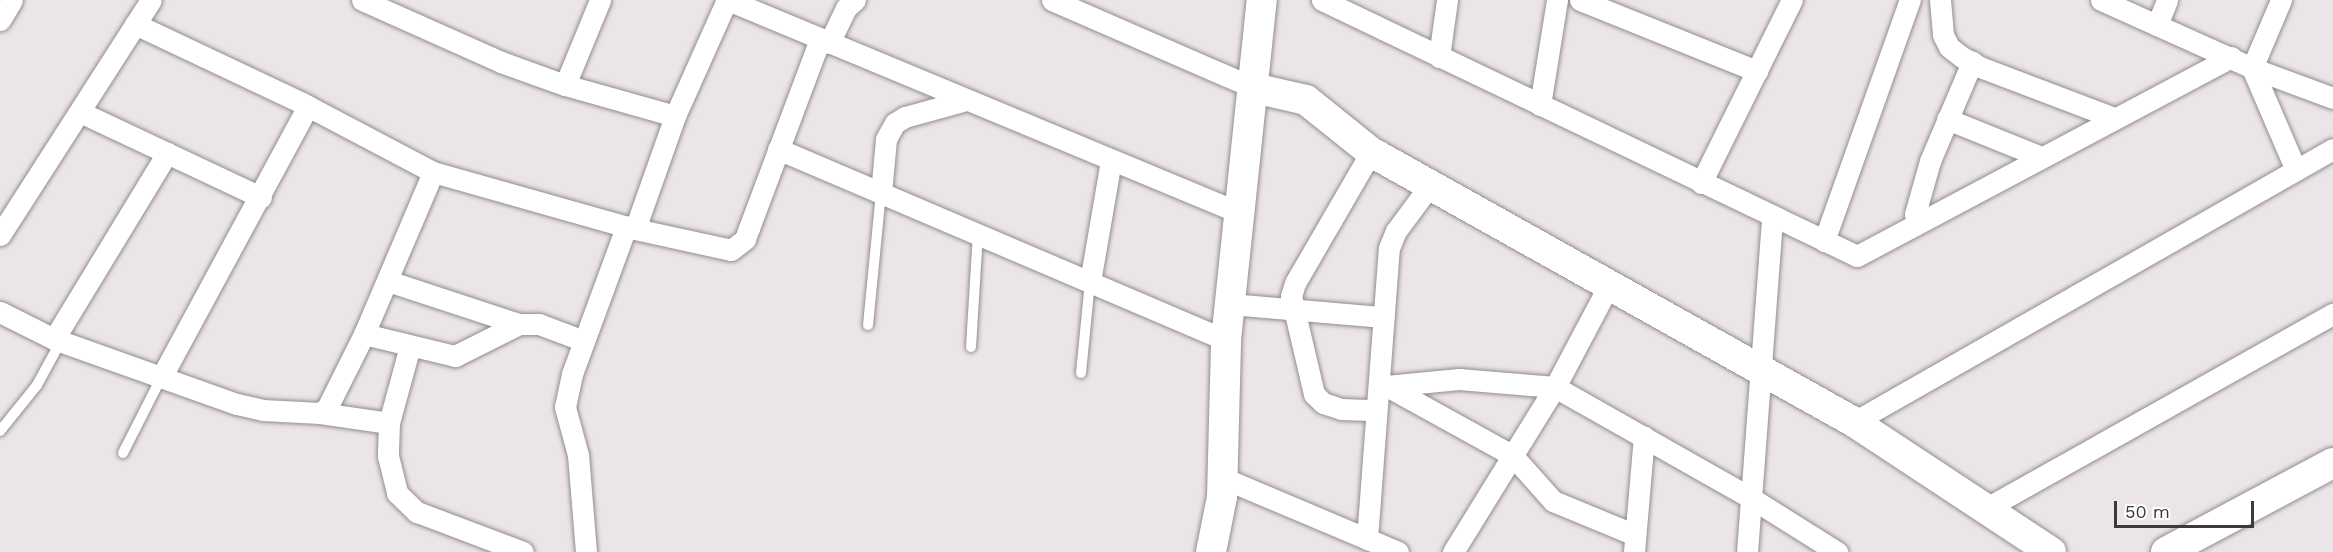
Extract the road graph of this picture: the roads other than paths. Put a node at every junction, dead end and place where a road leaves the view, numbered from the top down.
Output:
1 (12, 0) edge
2 (151, 0) edge
3 (362, 0) edge
4 (600, 0) edge
5 (727, 0) edge
6 (855, 0) edge
7 (1052, 0) edge
8 (1262, 0) edge
9 (1322, 0) edge
10 (1447, 0) edge
11 (1557, 0) edge
12 (1580, 0) edge
13 (1792, 0) edge
14 (1910, 0) edge
15 (1940, 0) edge
16 (2101, 0) edge
17 (2167, 0) edge
18 (2281, 0) edge
19 (0, 20) edge
20 (135, 24) junction
21 (2157, 25) junction
22 (824, 41) junction
23 (1439, 57) junction
24 (2231, 57) junction
25 (1972, 62) junction
26 (2252, 68) junction
27 (1757, 71) junction
28 (565, 85) junction
29 (1254, 88) junction
30 (2333, 98) edge
31 (966, 100) junction
32 (1540, 105) junction
33 (308, 106) junction
34 (80, 112) junction
35 (675, 116) junction
36 (2114, 118) junction
37 (1947, 119) junction
38 (778, 149) junction
39 (2333, 149) edge
40 (1371, 152) junction
41 (167, 153) junction
42 (2041, 157) junction
43 (1111, 160) junction
44 (2296, 170) junction
45 (433, 172) junction
46 (1701, 183) junction
47 (1430, 185) junction
48 (881, 193) junction
49 (261, 197) junction
50 (1240, 213) junction
51 (1772, 216) junction
52 (1917, 223) junction
53 (631, 228) junction
54 (978, 234) junction
55 (0, 235) edge
56 (1824, 241) junction
57 (388, 281) junction
58 (1090, 282) junction
59 (1609, 285) junction
60 (1230, 304) junction
61 (1292, 309) junction
62 (0, 312) edge
63 (2333, 314) edge
64 (1383, 317) junction
65 (519, 324) junction
66 (868, 325) dead end
67 (364, 334) junction
68 (57, 340) junction
69 (1226, 340) junction
70 (584, 341) junction
71 (410, 346) junction
72 (971, 347) dead end
73 (1759, 368) junction
74 (1081, 373) dead end
75 (162, 376) junction
76 (1383, 384) junction
77 (1556, 387) junction
78 (1376, 410) junction
79 (320, 413) junction
80 (1854, 422) junction
81 (389, 423) junction
82 (0, 431) edge
83 (1644, 436) junction
84 (123, 453) dead end
85 (1512, 455) junction
86 (2333, 463) edge
87 (1222, 478) junction
88 (1751, 498) junction
89 (1985, 509) junction
90 (1367, 539) junction
91 (1634, 544) edge
92 (523, 552) edge
93 (586, 552) edge
94 (1211, 552) edge
95 (1398, 552) edge
96 (1453, 552) edge
97 (1747, 552) edge
98 (1837, 552) edge
99 (2051, 552) edge
100 (2166, 552) edge

1 - 19 street
2 - 20 street
3 - 28 street
4 - 28 street
5 - 22 street
5 - 35 street
6 - 22 street
7 - 29 street
8 - 29 street
9 - 23 street
10 - 23 street
11 - 32 street
12 - 27 street
13 - 27 street
14 - 56 street
15 - 25 street
16 - 21 street
17 - 21 street
18 - 26 street
20 - 33 street
20 - 34 street
21 - 24 street
22 - 31 street
22 - 38 street
23 - 32 street
24 - 26 street
24 - 36 street
25 - 36 street
25 - 37 street
26 - 30 street
26 - 44 street
27 - 46 street
28 - 35 street
29 - 40 street
29 - 50 street
31 - 43 street
31 - 48 street
32 - 46 street
33 - 45 street
33 - 49 street
34 - 41 street
34 - 55 street
35 - 53 street
36 - 42 street
37 - 42 street
37 - 52 street
38 - 48 street
38 - 53 street
39 - 44 street
40 - 47 street
40 - 61 street
41 - 49 street
41 - 68 street
42 - 52 street
43 - 50 street
43 - 58 street
44 - 80 street
45 - 53 street
45 - 57 street
46 - 51 street
47 - 59 street
47 - 64 street
48 - 54 street
48 - 66 lane
49 - 75 street
50 - 60 street
51 - 56 street
51 - 73 street
52 - 56 street
53 - 70 street
54 - 58 street
54 - 72 lane
57 - 65 street
57 - 67 street
58 - 69 street
58 - 74 lane
59 - 73 street
59 - 77 street
60 - 61 street
60 - 69 street
61 - 64 street
61 - 78 street
62 - 68 street
63 - 89 street
64 - 76 street
65 - 70 street
65 - 71 street
67 - 71 street
67 - 79 street
68 - 75 street
68 - 82 lane
69 - 87 street
70 - 93 street
71 - 81 street
73 - 80 street
73 - 88 street
75 - 79 street
75 - 84 lane
76 - 77 street
76 - 78 street
76 - 85 street
77 - 83 street
77 - 85 street
78 - 90 street
79 - 81 street
80 - 89 street
81 - 92 street
83 - 88 street
83 - 91 street
85 - 91 street
85 - 96 street
86 - 100 street
87 - 90 street
87 - 94 street
88 - 97 street
88 - 98 street
89 - 99 street
90 - 95 street

